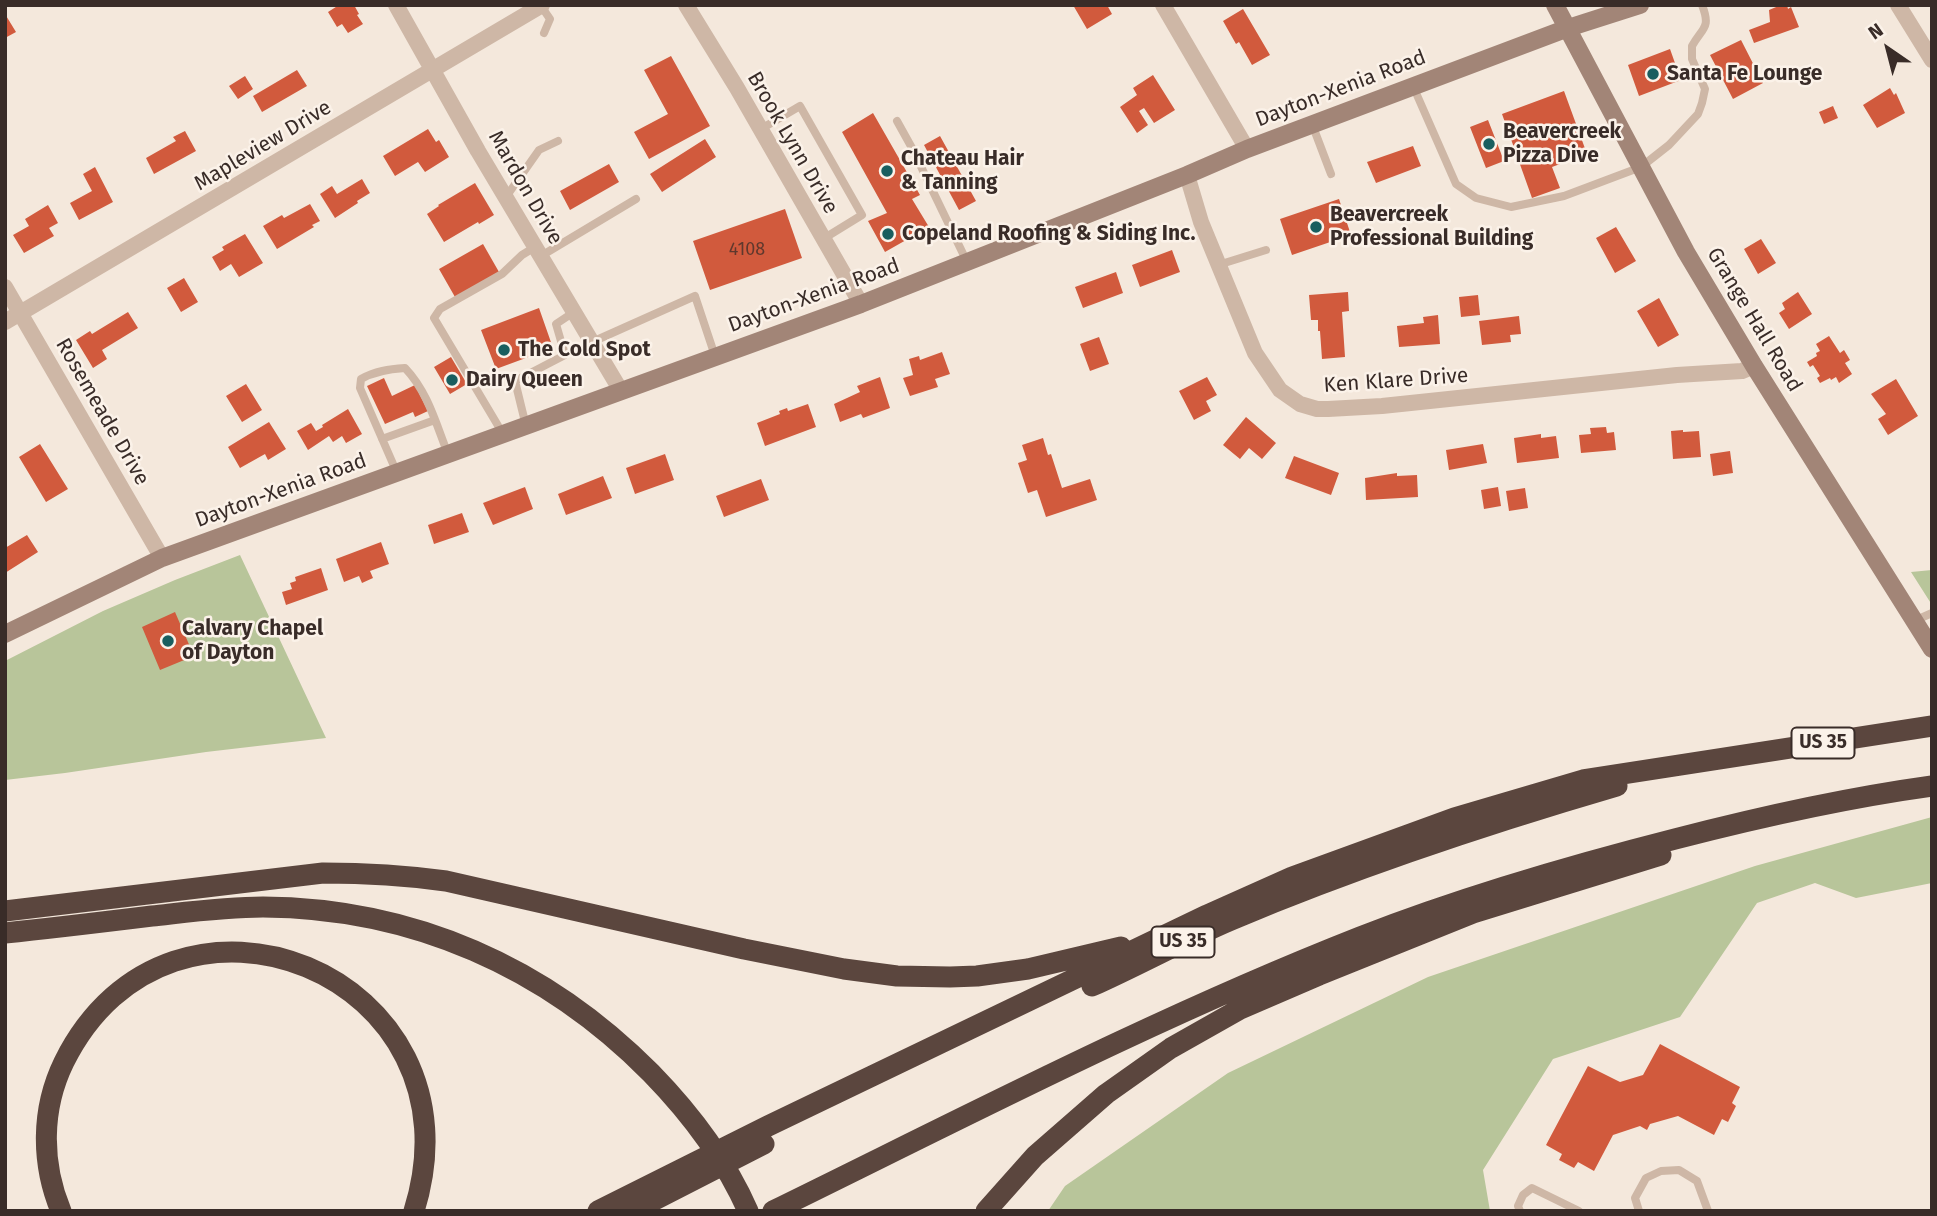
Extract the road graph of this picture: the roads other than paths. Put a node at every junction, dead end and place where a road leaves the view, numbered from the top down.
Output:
1 (396, 5) edge
2 (542, 5) edge
3 (686, 5) edge
4 (1163, 5) edge
5 (1555, 5) edge
6 (1640, 5) edge
7 (1702, 5) edge
8 (1898, 5) edge
9 (1568, 28) junction
10 (544, 33) dead end
11 (1932, 60) edge
12 (433, 69) junction
13 (1413, 86) junction
14 (897, 121) dead end
15 (1312, 124) junction
16 (761, 129) junction
17 (558, 141) dead end
18 (1247, 149) junction
19 (1641, 167) junction
20 (1331, 174) dead end
21 (1187, 175) junction
22 (506, 197) junction
23 (636, 199) dead end
24 (824, 239) junction
25 (1266, 250) dead end
26 (538, 251) junction
27 (967, 261) junction
28 (1218, 265) junction
29 (5, 287) edge
30 (861, 304) junction
31 (574, 312) junction
32 (21, 313) junction
33 (5, 322) edge
34 (592, 342) junction
35 (715, 356) junction
36 (1754, 366) junction
37 (621, 391) junction
38 (435, 420) junction
39 (526, 426) junction
40 (503, 434) junction
41 (382, 439) junction
42 (447, 454) junction
43 (397, 473) junction
44 (162, 558) junction
45 (1932, 613) edge
46 (1914, 621) junction
47 (5, 634) edge
48 (1932, 649) edge
49 (1932, 726) edge
50 (1762, 752) junction
51 (1932, 786) edge
52 (1803, 809) junction
53 (5, 911) edge
54 (5, 933) edge
55 (1151, 942) junction
56 (61, 1211) edge
57 (414, 1211) edge
58 (598, 1211) edge
59 (633, 1211) edge
60 (748, 1211) edge
61 (773, 1211) edge
62 (986, 1211) edge
63 (1520, 1211) edge
64 (1579, 1211) edge
65 (1639, 1211) edge
66 (1708, 1211) edge

1 - 12 street, Mardon Drive
2 - 10 lane
2 - 12 street, Mapleview Drive
3 - 16 street, Brook Lynn Drive
4 - 18 street
5 - 9 main road, Grange Hall Road
6 - 9 main road, Dayton-Xenia Road
7 - 19 lane
8 - 11 street
9 - 13 main road, Dayton-Xenia Road
9 - 19 main road, Grange Hall Road
12 - 22 street, Mardon Drive
12 - 32 street, Mapleview Drive
13 - 15 main road, Dayton-Xenia Road
13 - 19 lane
14 - 27 lane
15 - 18 main road, Dayton-Xenia Road
15 - 20 lane
16 - 24 street, Brook Lynn Drive
16 - 24 lane
17 - 22 lane
18 - 21 main road, Dayton-Xenia Road
19 - 36 main road, Grange Hall Road
21 - 27 main road, Dayton-Xenia Road
21 - 28 street, Ken Klare Drive
22 - 26 street, Mardon Drive
23 - 26 lane
24 - 30 street, Brook Lynn Drive
25 - 28 lane
26 - 31 street, Mardon Drive
26 - 40 lane
27 - 30 main road, Dayton-Xenia Road
28 - 36 street, Ken Klare Drive
29 - 32 street, Rosemeade Drive
30 - 35 main road, Dayton-Xenia Road
31 - 34 street, Mardon Drive
31 - 39 lane
32 - 33 street, Mapleview Drive
32 - 44 street, Rosemeade Drive
34 - 35 lane
34 - 37 street, Mardon Drive
35 - 37 main road, Dayton-Xenia Road
36 - 46 main road, Grange Hall Road
37 - 39 main road, Dayton-Xenia Road
38 - 41 lane
38 - 41 lane
38 - 42 lane
39 - 40 main road, Dayton-Xenia Road
40 - 42 main road, Dayton-Xenia Road
41 - 43 lane
42 - 43 main road, Dayton-Xenia Road
43 - 44 main road, Dayton-Xenia Road
44 - 47 main road, Dayton-Xenia Road
45 - 46 lane
46 - 48 main road, Grange Hall Road
49 - 50 highway, US 35
50 - 55 highway
50 - 59 highway, US 35
51 - 52 highway
52 - 61 highway
52 - 62 highway
53 - 55 highway
54 - 60 highway
55 - 58 highway
56 - 57 highway
63 - 64 lane
65 - 66 lane

